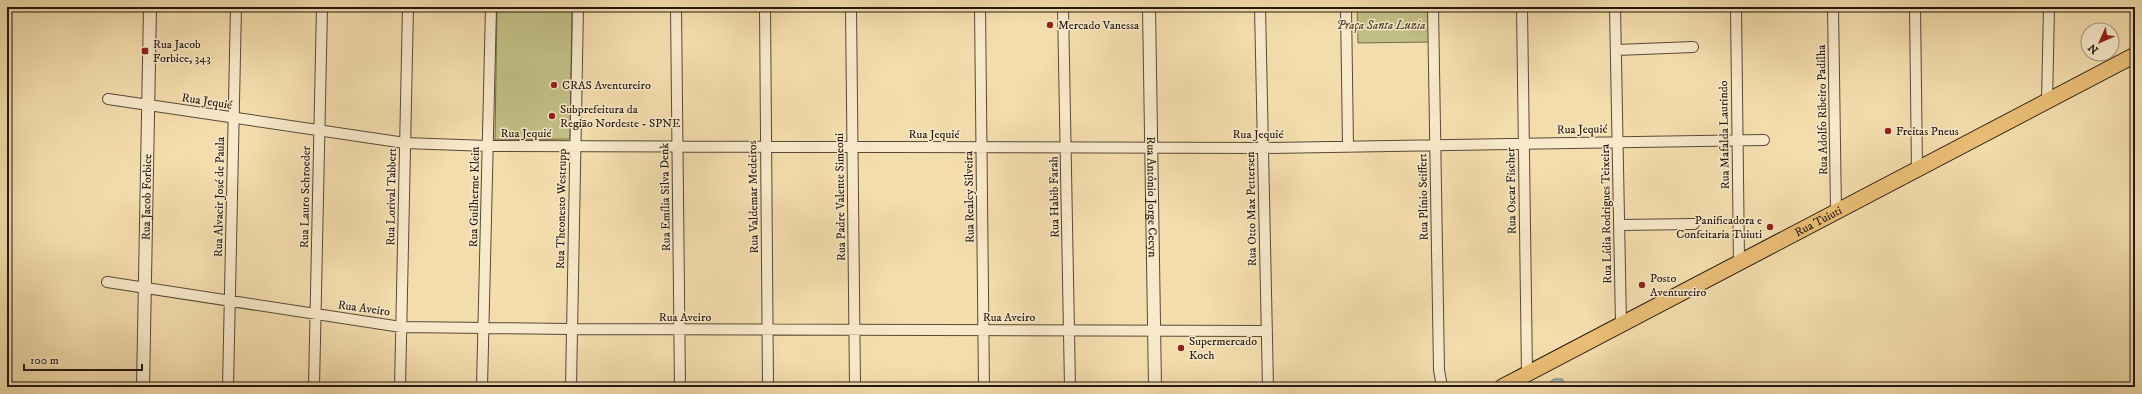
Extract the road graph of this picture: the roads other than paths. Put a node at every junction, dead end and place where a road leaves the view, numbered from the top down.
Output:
1 (150, 7) edge
2 (236, 7) edge
3 (322, 7) edge
4 (408, 7) edge
5 (491, 7) edge
6 (578, 7) edge
7 (676, 7) edge
8 (765, 7) edge
9 (851, 7) edge
10 (980, 7) edge
11 (1063, 7) edge
12 (1149, 7) edge
13 (1260, 7) edge
14 (1346, 7) edge
15 (1433, 7) edge
16 (1522, 7) edge
17 (1616, 7) edge
18 (1736, 7) edge
19 (1833, 7) edge
20 (1915, 7) edge
21 (2049, 7) edge
22 (1693, 47) dead end
23 (1616, 50) junction
24 (2135, 55) edge
25 (108, 100) dead end
26 (2047, 102) junction
27 (149, 104) junction
28 (234, 119) junction
29 (320, 131) junction
30 (1737, 140) junction
31 (1764, 140) dead end
32 (1618, 142) junction
33 (405, 143) junction
34 (1524, 143) junction
35 (1436, 145) junction
36 (488, 146) junction
37 (575, 146) junction
38 (678, 146) junction
39 (1348, 146) junction
40 (766, 147) junction
41 (852, 147) junction
42 (981, 147) junction
43 (1066, 147) junction
44 (1151, 147) junction
45 (1263, 148) junction
46 (1917, 170) junction
47 (1836, 212) junction
48 (1694, 224) dead end
49 (1620, 225) junction
50 (1739, 263) junction
51 (107, 282) dead end
52 (145, 288) junction
53 (230, 301) junction
54 (316, 315) junction
55 (1621, 324) junction
56 (401, 326) junction
57 (484, 329) junction
58 (572, 329) junction
59 (679, 330) junction
60 (768, 330) junction
61 (854, 330) junction
62 (983, 330) junction
63 (1069, 330) junction
64 (1154, 331) junction
65 (1267, 331) junction
66 (1527, 374) junction
67 (143, 387) edge
68 (228, 387) edge
69 (314, 387) edge
70 (400, 387) edge
71 (482, 387) edge
72 (571, 387) edge
73 (680, 387) edge
74 (768, 387) edge
75 (855, 387) edge
76 (984, 387) edge
77 (1070, 387) edge
78 (1155, 387) edge
79 (1268, 387) edge
80 (1442, 387) edge
81 (1502, 387) edge

1 - 27 street, Rua Jacob Forbice
2 - 28 street, Rua Alvacir José de Paula
3 - 29 street, Rua Lauro Schroeder
4 - 33 street, Rua Lorival Tabbert
5 - 36 street, Rua Guilherme Klein
6 - 37 street, Rua Theonesto Westrupp
7 - 38 street, Rua Emília Silva Denk
8 - 40 street, Rua Valdemar Medeiros
9 - 41 street, Rua Padre Valente Simeoni
10 - 42 street, Rua Realcy Silveira
11 - 43 street, Rua Habib Farah
12 - 44 street, Rua Antônio Jorge Cecyn
13 - 45 street, Rua Otto Max Pettersen
14 - 39 street
15 - 35 street, Rua Plínio Seiffert
16 - 34 street, Rua Oscar Fischer
17 - 23 street, Rua Lídia Rodrigues Teixeira
18 - 30 street, Rua Mafalda Laurindo
19 - 47 street, Rua Adolfo Ribeiro Padilha
20 - 46 street
21 - 26 street
22 - 23 street
23 - 32 street, Rua Lídia Rodrigues Teixeira
24 - 26 main road, Rua Tuiuti
25 - 27 street, Rua Jequié
26 - 46 main road, Rua Tuiuti
27 - 28 street, Rua Jequié
27 - 52 street, Rua Jacob Forbice
28 - 29 street, Rua Jequié
28 - 53 street, Rua Alvacir José de Paula
29 - 33 street, Rua Jequié
29 - 54 street, Rua Lauro Schroeder
30 - 31 street, Rua Jequié
30 - 32 street, Rua Jequié
30 - 50 street, Rua Mafalda Laurindo
32 - 34 street, Rua Jequié
32 - 49 street, Rua Lídia Rodrigues Teixeira
33 - 36 street, Rua Jequié
33 - 56 street, Rua Lorival Tabbert
34 - 35 street, Rua Jequié
34 - 66 street, Rua Oscar Fischer
35 - 39 street, Rua Jequié
35 - 80 street, Rua Plínio Seiffert
36 - 37 street, Rua Jequié
36 - 57 street, Rua Guilherme Klein
37 - 38 street, Rua Jequié
37 - 58 street, Rua Theonesto Westrupp
38 - 40 street, Rua Jequié
38 - 59 street, Rua Emília Silva Denk
39 - 45 street, Rua Jequié
40 - 41 street, Rua Jequié
40 - 60 street, Rua Valdemar Medeiros
41 - 42 street, Rua Jequié
41 - 61 street, Rua Padre Valente Simeoni
42 - 43 street, Rua Jequié
42 - 62 street, Rua Realcy Silveira
43 - 44 street, Rua Jequié
43 - 63 street, Rua Habib Farah
44 - 45 street, Rua Jequié
44 - 64 street, Rua Antônio Jorge Cecyn
45 - 65 street, Rua Otto Max Pettersen
46 - 47 main road, Rua Tuiuti
47 - 50 main road, Rua Tuiuti
48 - 49 street
49 - 55 street, Rua Lídia Rodrigues Teixeira
50 - 55 main road, Rua Tuiuti
51 - 52 street, Rua Aveiro
52 - 53 street, Rua Aveiro
52 - 67 street, Rua Jacob Forbice
53 - 54 street, Rua Aveiro
53 - 68 street, Rua Alvacir José de Paula
54 - 56 street, Rua Aveiro
54 - 69 street, Rua Lauro Schroeder
55 - 66 main road, Rua Tuiuti
56 - 57 street, Rua Aveiro
56 - 70 street, Rua Lorival Tabbert
57 - 58 street, Rua Aveiro
57 - 71 street, Rua Guilherme Klein
58 - 59 street, Rua Aveiro
58 - 72 street, Rua Theonesto Westrupp
59 - 60 street, Rua Aveiro
59 - 73 street, Rua Emília Silva Denk
60 - 61 street, Rua Aveiro
60 - 74 street, Rua Valdemar Medeiros
61 - 62 street, Rua Aveiro
61 - 75 street, Rua Padre Valente Simeoni
62 - 63 street, Rua Aveiro
62 - 76 street, Rua Realcy Silveira
63 - 64 street, Rua Aveiro
63 - 77 street, Rua Habib Farah
64 - 65 street, Rua Aveiro
64 - 78 street, Rua Antônio Jorge Cecyn
65 - 79 street, Rua Otto Max Pettersen
66 - 81 main road, Rua Tuiuti

